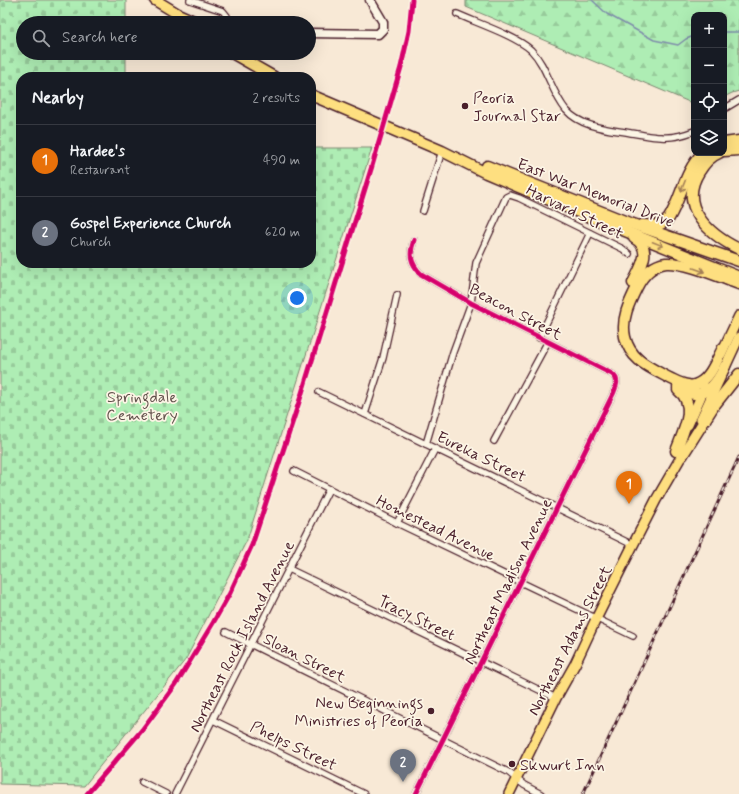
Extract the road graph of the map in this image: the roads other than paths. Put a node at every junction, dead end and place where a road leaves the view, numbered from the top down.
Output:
1 (155, 0) edge
2 (190, 0) edge
3 (370, 0) edge
4 (457, 14) dead end
5 (177, 16) edge
6 (182, 16) edge
7 (227, 16) edge
8 (316, 33) edge
9 (244, 60) edge
10 (265, 72) edge
11 (316, 97) edge
12 (739, 100) edge
13 (727, 107) edge
14 (691, 131) edge
15 (739, 141) edge
16 (727, 143) edge
17 (739, 150) edge
18 (442, 151) junction
19 (727, 151) edge
20 (701, 156) edge
21 (714, 156) edge
22 (424, 211) dead end
23 (602, 217) junction
24 (590, 233) junction
25 (414, 240) dead end
26 (739, 249) edge
27 (629, 254) dead end
28 (739, 261) edge
29 (734, 277) edge
30 (739, 284) edge
31 (397, 295) dead end
32 (471, 303) junction
33 (739, 316) edge
34 (539, 338) junction
35 (739, 338) edge
36 (547, 343) junction
37 (723, 348) junction
38 (725, 366) junction
39 (647, 371) junction
40 (739, 374) edge
41 (616, 378) joint
42 (319, 392) dead end
43 (702, 393) junction
44 (365, 414) junction
45 (494, 441) dead end
46 (426, 444) junction
47 (435, 449) junction
48 (679, 454) junction
49 (294, 471) dead end
50 (328, 489) junction
51 (558, 508) junction
52 (398, 523) junction
53 (633, 546) junction
54 (288, 569) junction
55 (521, 583) junction
56 (596, 619) junction
57 (226, 632) dead end
58 (633, 636) dead end
59 (250, 644) junction
60 (482, 663) junction
61 (556, 698) junction
62 (214, 720) junction
63 (442, 741) junction
64 (516, 779) junction
65 (142, 782) dead end
66 (166, 794) edge
67 (175, 794) edge
68 (364, 794) edge
69 (416, 794) edge
70 (509, 794) edge
71 (541, 794) edge

1 - 5 highway
1 - 6 highway
2 - 7 street
3 - 8 street
4 - 14 street
9 - 10 highway
11 - 18 highway, East War Memorial Drive
12 - 13 street
15 - 16 highway
17 - 19 highway
18 - 22 street
18 - 23 highway, East War Memorial Drive
20 -> 23 highway
21 - 26 highway
23 - 28 highway, East War Memorial Drive
23 -> 29 highway, East War Memorial Drive
23 - 39 highway
24 - 27 street, Harvard Street
24 - 32 street, Harvard Street
24 - 34 street
25 - 32 street, Beacon Street
29 - 30 highway
37 -> 29 highway
31 - 44 street
32 - 34 street, Beacon Street
32 - 46 street
33 - 37 main road, Northeast Adams Street
34 - 36 street, Beacon Street
35 - 38 main road, Northeast Adams Street
36 - 41 street, Beacon Street
36 - 45 street
37 - 43 main road, Northeast Adams Street
38 - 43 highway
38 - 48 main road, Northeast Adams Street
39 - 43 highway
39 - 48 highway
40 - 48 highway
41 - 51 street, Northeast Madison Avenue
42 - 44 street, Eureka Street
43 - 48 main road, Northeast Adams Street
44 - 46 street, Eureka Street
46 - 47 street, Eureka Street
47 - 51 street, Eureka Street
47 - 52 street
48 - 53 main road, Northeast Adams Street
49 - 50 street, Homestead Avenue
50 - 52 street, Homestead Avenue
50 - 54 street, Northeast Rock Island Avenue
51 - 53 street, Eureka Street
51 - 55 street, Northeast Madison Avenue
52 - 55 street, Homestead Avenue
53 - 56 main road, Northeast Adams Street
54 - 59 street, Northeast Rock Island Avenue
54 - 60 street, Tracy Street
55 - 56 street, Homestead Avenue
55 - 60 street, Northeast Madison Avenue
56 - 58 street, Homestead Avenue
56 - 61 main road, Northeast Adams Street
57 - 59 street, Sloan Street
59 - 62 street, Northeast Rock Island Avenue
59 - 63 street, Sloan Street
60 - 61 street, Tracy Street
60 - 63 street, Northeast Madison Avenue
61 - 64 main road, Northeast Adams Street
62 - 67 street, Northeast Rock Island Avenue
62 - 68 street, Phelps Street
63 - 64 street, Sloan Street
63 - 69 street, Northeast Madison Avenue
64 - 70 main road, Northeast Adams Street
64 - 71 street, Sloan Street
65 - 66 street

